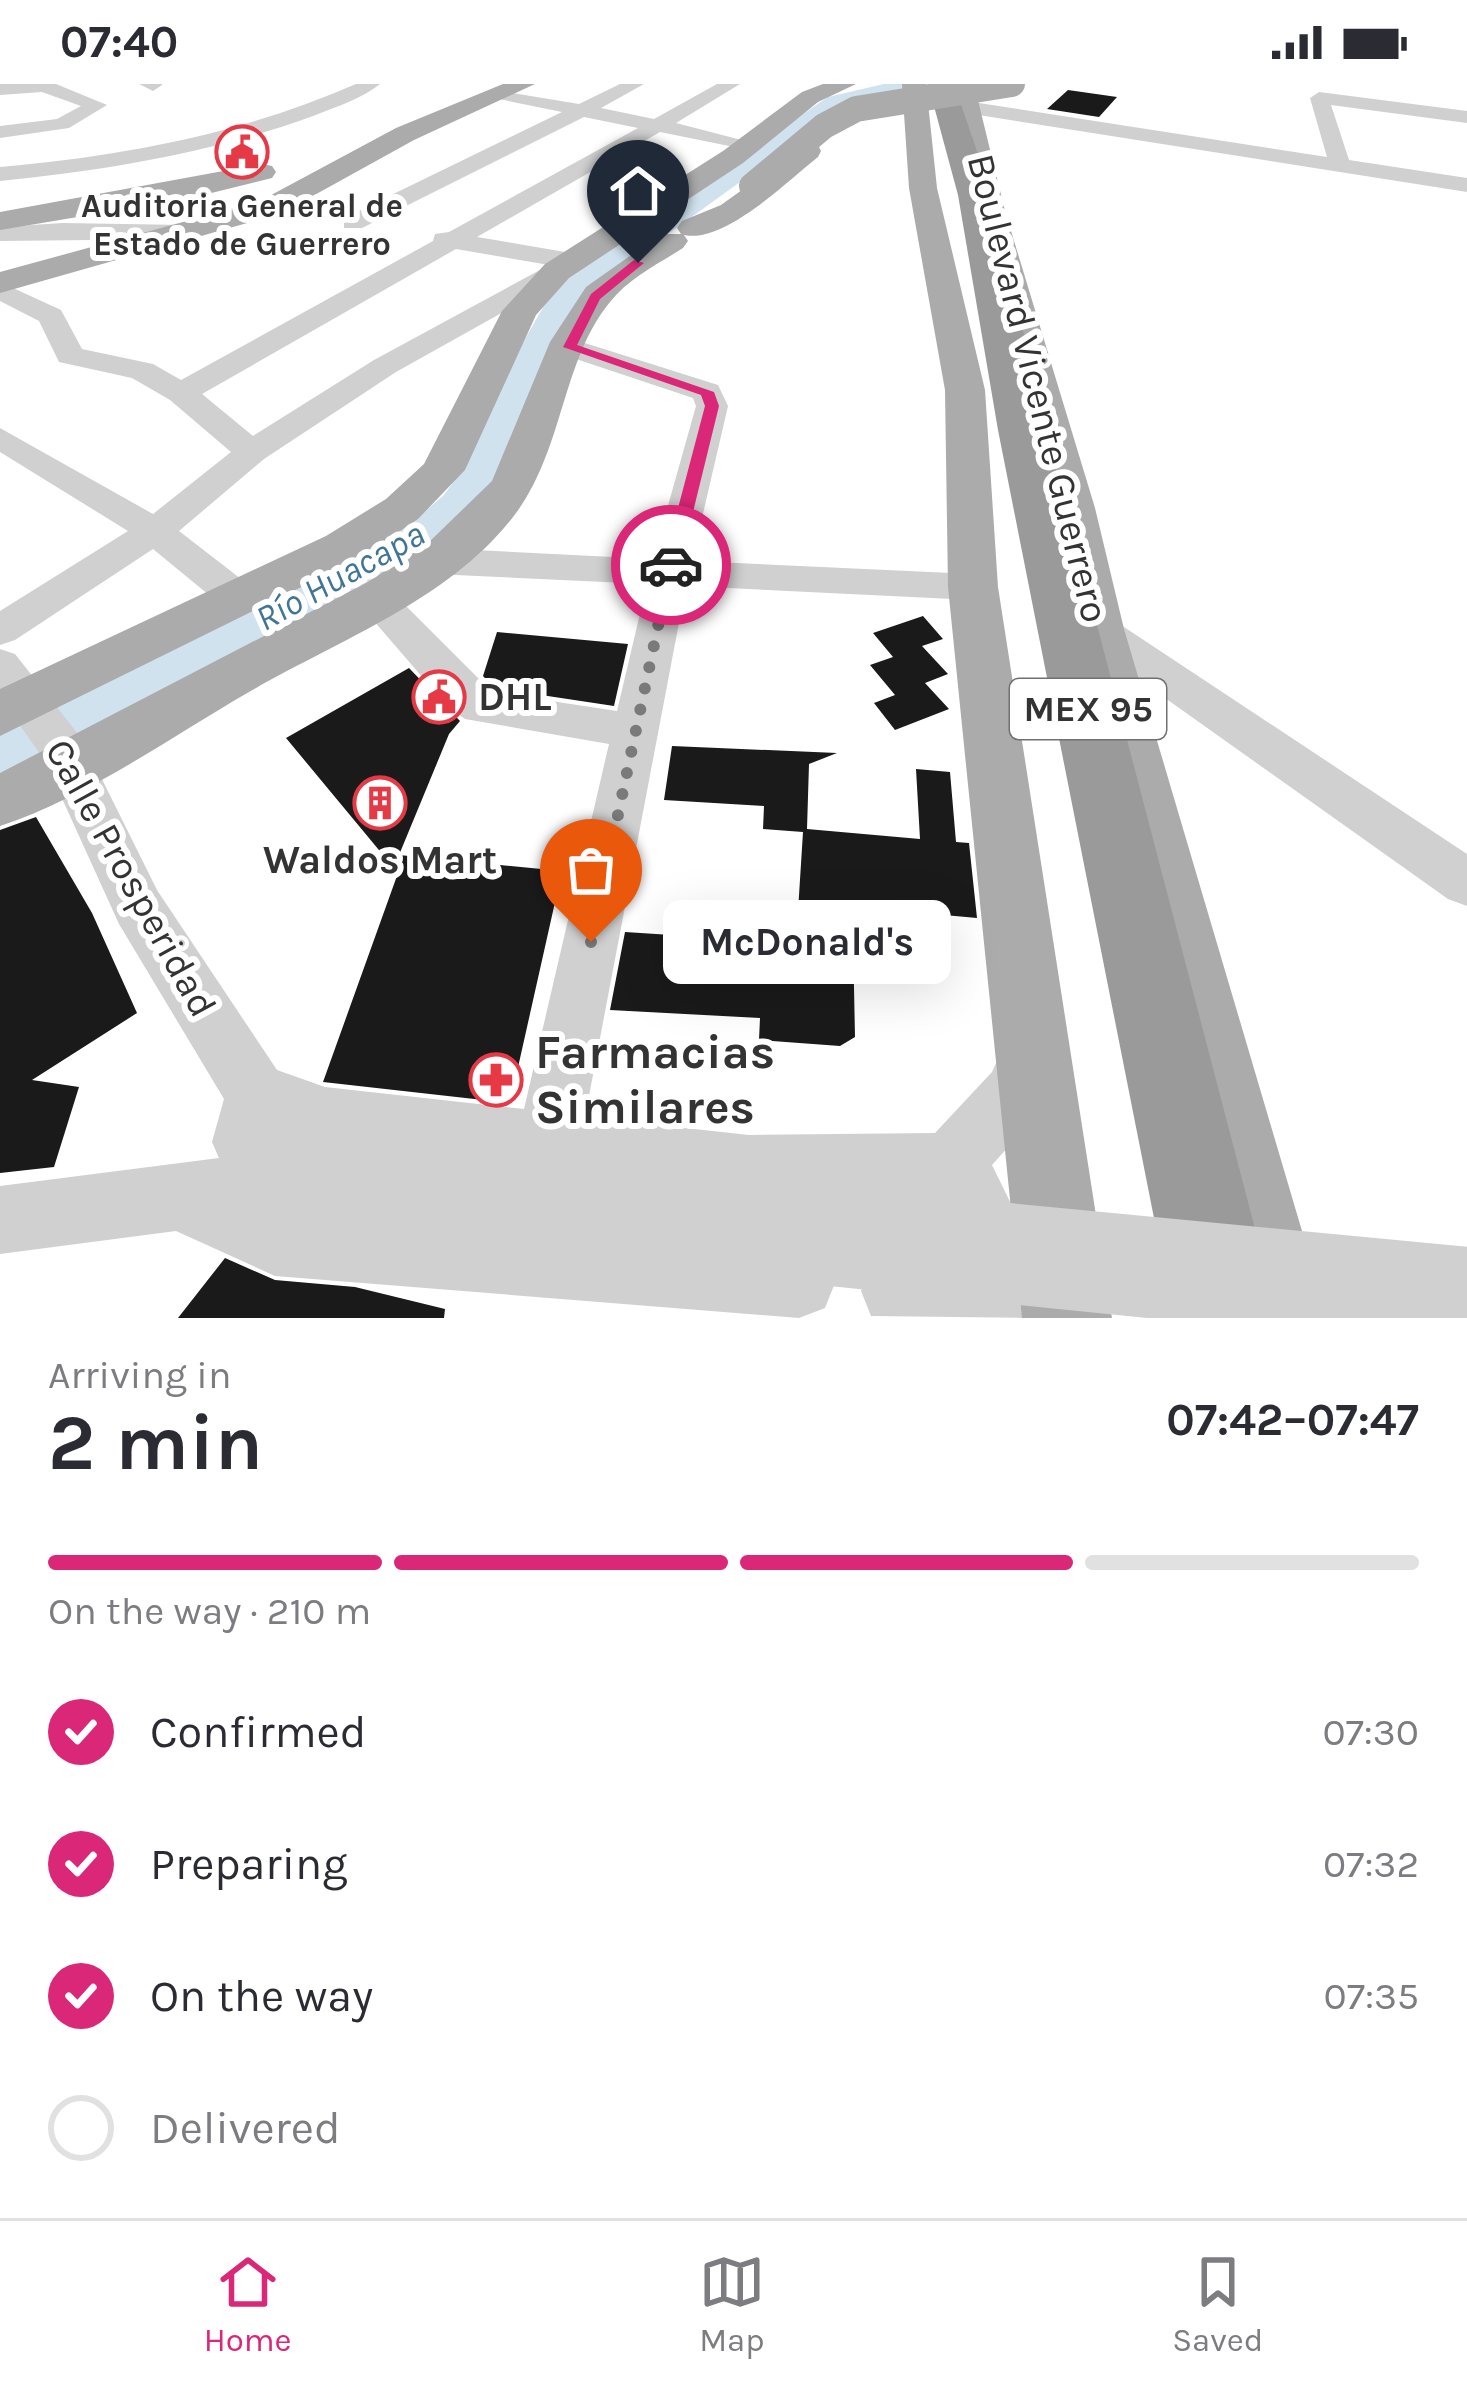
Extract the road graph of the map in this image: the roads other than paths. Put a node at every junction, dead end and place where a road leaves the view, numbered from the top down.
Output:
1 (113, 84) edge
2 (371, 84) edge
3 (635, 84) edge
4 (731, 84) edge
5 (825, 84) edge
6 (844, 84) edge
7 (1033, 84) edge
8 (508, 87) edge
9 (0, 89) edge
10 (74, 96) junction
11 (949, 96) edge
12 (584, 109) junction
13 (1467, 117) edge
14 (0, 120) edge
15 (66, 122) junction
16 (656, 124) junction
17 (0, 132) edge
18 (735, 164) junction
19 (1340, 165) junction
20 (286, 166) junction
21 (341, 172) junction
22 (0, 174) edge
23 (1467, 185) edge
24 (124, 202) junction
25 (982, 203) junction
26 (0, 221) edge
27 (693, 228) junction
28 (103, 230) junction
29 (46, 231) junction
30 (185, 232) junction
31 (0, 234) edge
32 (454, 240) junction
33 (76, 253) junction
34 (564, 266) junction
35 (5, 293) edge
36 (569, 347) junction
37 (965, 391) junction
38 (181, 393) junction
39 (0, 439) edge
40 (252, 452) junction
41 (1011, 463) junction
42 (155, 531) junction
43 (434, 561) junction
44 (669, 574) junction
45 (973, 587) junction
46 (374, 598) junction
47 (240, 599) junction
48 (1097, 629) junction
49 (0, 630) edge
50 (0, 665) edge
51 (20, 707) edge
52 (636, 731) junction
53 (67, 761) junction
54 (0, 801) edge
55 (1467, 883) edge
56 (1033, 1050) junction
57 (256, 1094) junction
58 (548, 1145) junction
59 (950, 1165) junction
60 (347, 1188) junction
61 (178, 1198) junction
62 (0, 1220) edge
63 (1467, 1279) edge
64 (988, 1309) edge
65 (1067, 1318) edge
66 (1180, 1318) edge
67 (1226, 1318) edge
68 (1282, 1318) edge
69 (1467, 1318) edge

1 - 10 street
2 - 22 street
3 - 12 street
4 - 16 street
5 - 18 main road
6 - 18 main road
7 - 11 street
8 - 12 street
8 - 20 main road
8 - 21 main road
9 - 10 street
10 - 15 street
11 - 18 main road, bridge
11 - 19 street
11 - 25 highway, Boulevard Vicente Guerrero / MEX 95
11 - 27 main road
11 - 37 main road, Boulevard Vicente Guerrero
11 - 41 highway, Boulevard Vicente Guerrero / MEX 95
12 - 16 street
12 - 32 street
13 - 19 street
14 - 15 street
15 - 17 street
16 - 18 street
16 - 32 street
18 - 27 main road
18 - 34 main road
19 - 23 street
20 - 21 main road
20 - 24 main road
21 - 30 main road
24 - 26 main road
24 - 28 main road
25 - 48 main road, Boulevard Vicente Guerrero
25 - 67 highway, Boulevard Vicente Guerrero / MEX 95
27 - 36 main road
28 - 29 street
28 - 30 street
28 - 33 main road
29 - 31 street
29 - 33 main road
30 - 35 main road
32 - 34 street
32 - 38 street
33 - 35 main road
34 - 40 street
34 - 47 main road
35 - 38 street
36 - 43 main road
36 - 44 street
37 - 41 highway
37 - 45 main road, Boulevard Vicente Guerrero
38 - 40 street
39 - 42 street
40 - 42 street
41 - 66 highway, Boulevard Vicente Guerrero / MEX 95
42 - 47 street
42 - 49 street
43 - 44 street
43 - 46 main road
44 - 45 street
44 - 52 street
45 - 56 main road, Boulevard Vicente Guerrero
46 - 52 street
46 - 53 main road
47 - 51 main road
48 - 55 street
48 - 68 main road, Boulevard Vicente Guerrero
50 - 51 street, Calle Prosperidad
51 - 53 street, Calle Prosperidad
52 - 58 street
53 - 54 main road
53 - 57 street, Calle Prosperidad
56 - 59 street
56 - 65 main road, Boulevard Vicente Guerrero
57 - 58 street
57 - 60 street
58 - 59 street
59 - 64 street
60 - 61 street
60 - 63 street, bridge
60 - 69 street, bridge
61 - 62 street
61 - 64 street

